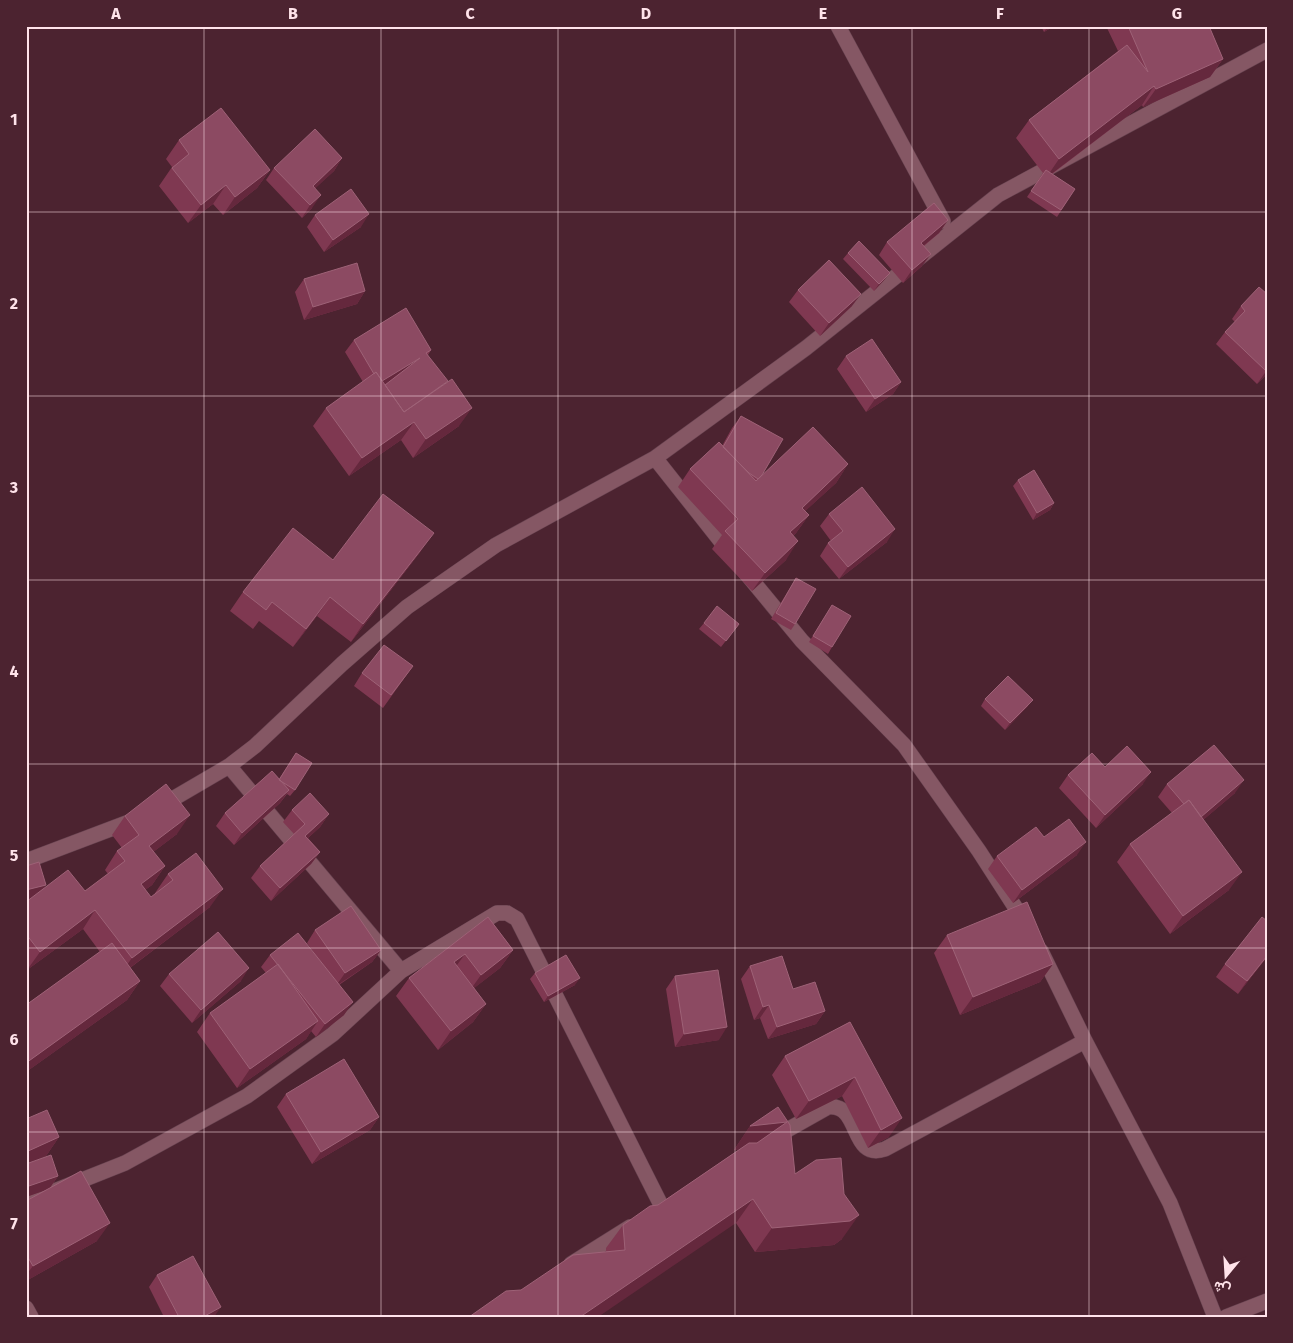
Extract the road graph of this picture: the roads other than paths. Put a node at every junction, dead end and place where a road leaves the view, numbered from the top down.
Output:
1 (838, 26) edge
2 (1267, 50) edge
3 (950, 234) junction
4 (655, 458) junction
5 (229, 766) junction
6 (26, 862) edge
7 (401, 971) junction
8 (1085, 1041) junction
9 (763, 1143) edge
10 (677, 1197) edge
11 (26, 1200) edge
12 (653, 1212) junction
13 (562, 1270) edge
14 (1267, 1301) edge
15 (26, 1308) edge
16 (32, 1317) edge
17 (1215, 1317) edge
18 (1226, 1317) edge

1 - 3 street
2 - 3 street
3 - 4 street
4 - 5 street
4 - 8 street
5 - 6 street
5 - 7 street
7 - 11 street
7 - 12 street
8 - 9 street
8 - 17 street
10 - 12 street
12 - 13 street
14 - 18 street
15 - 16 street

